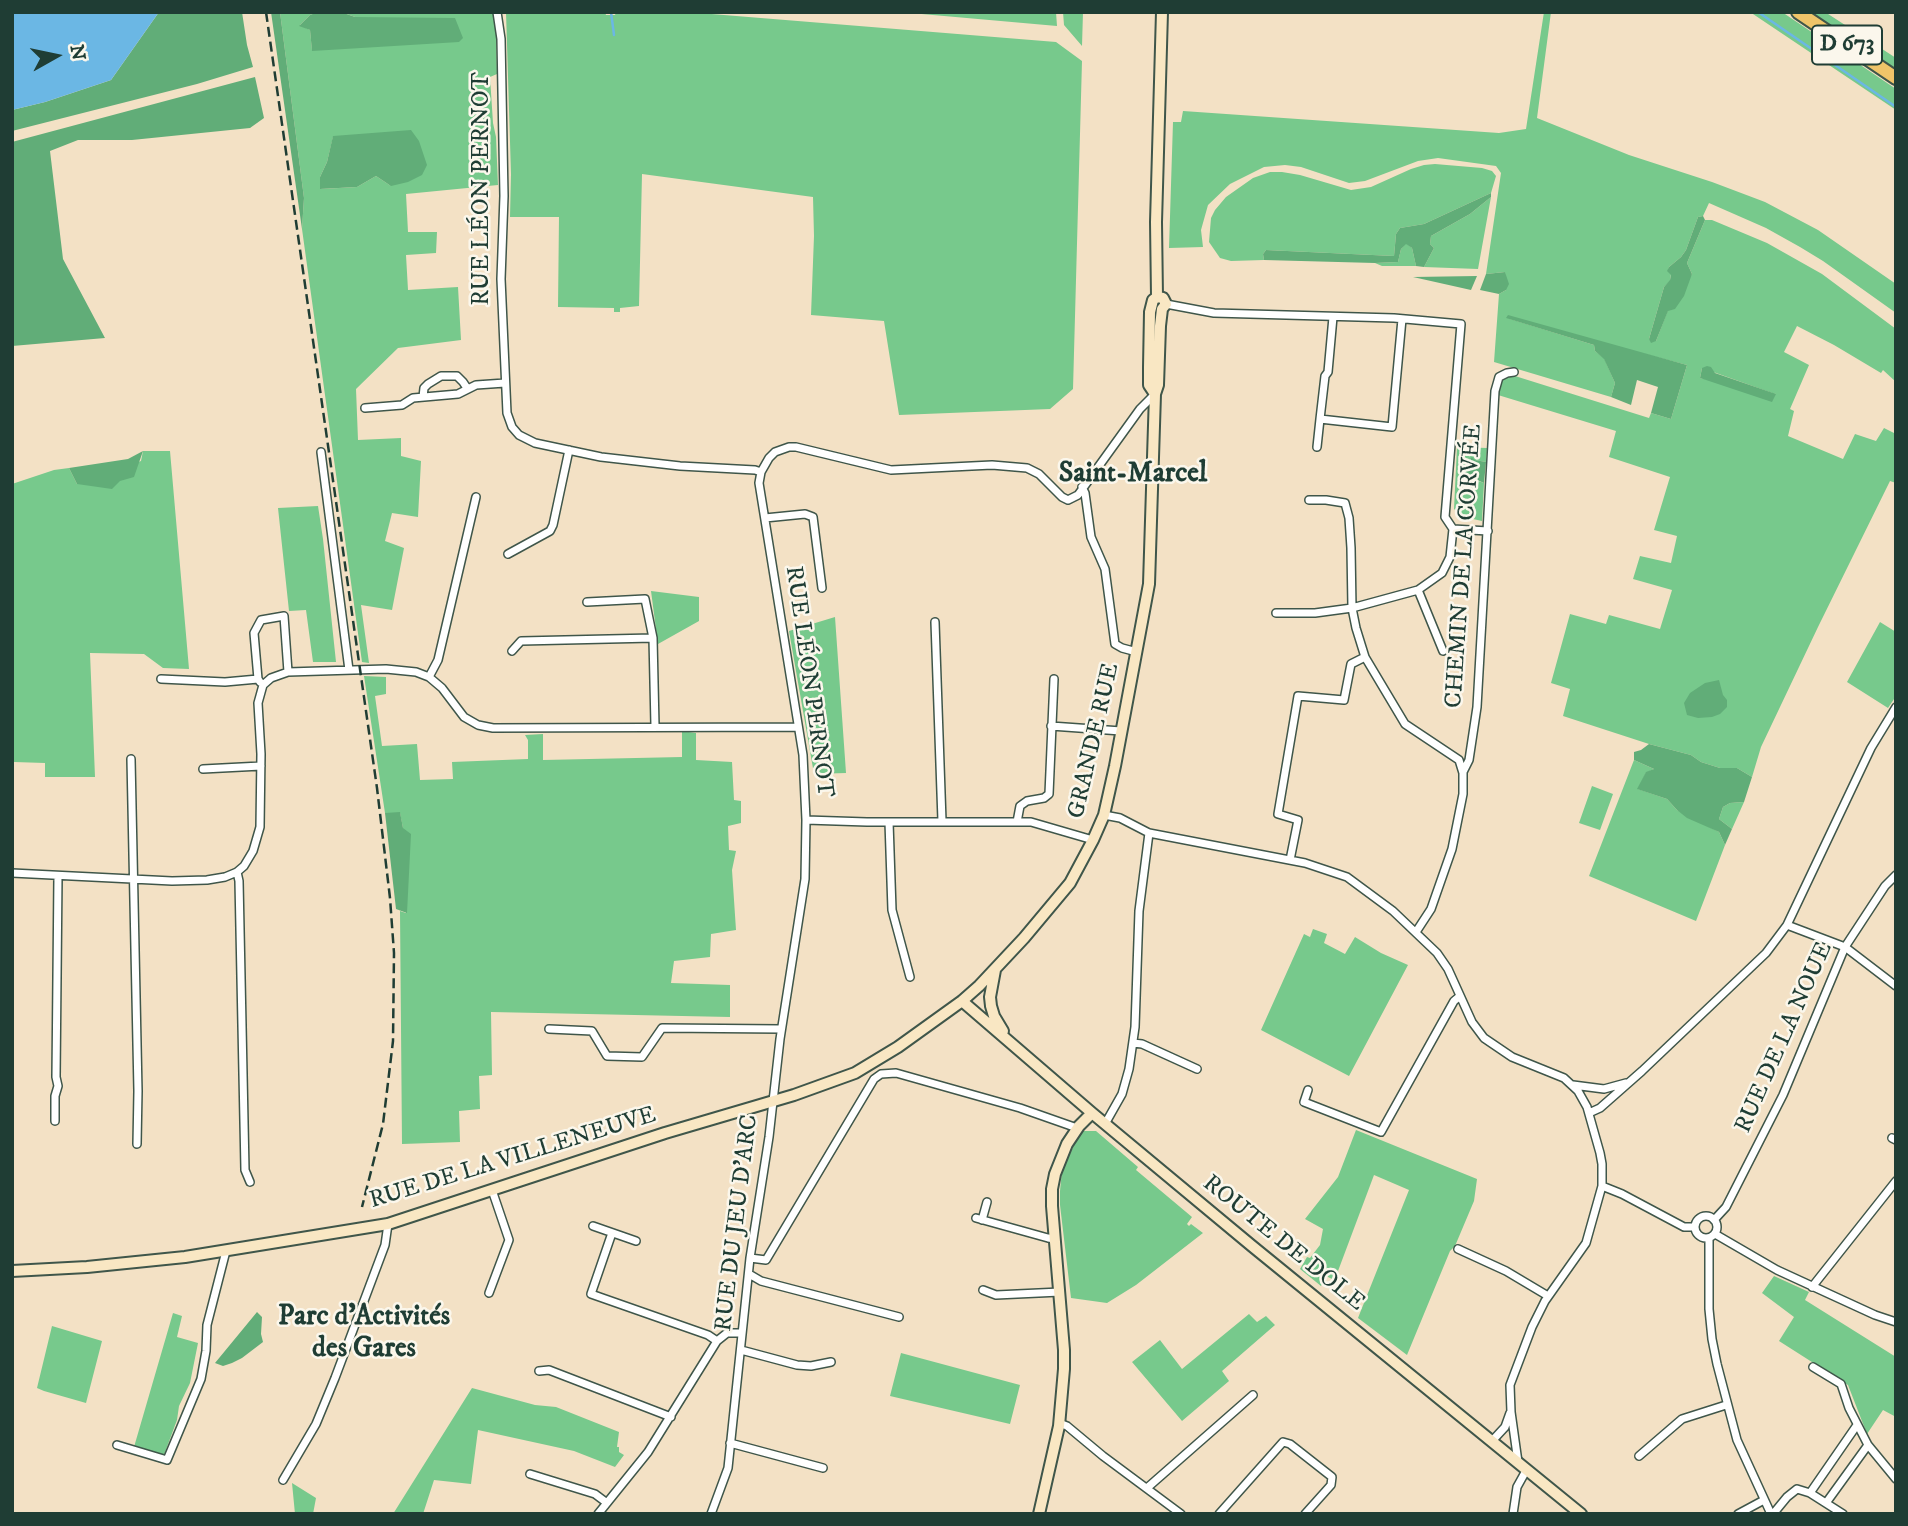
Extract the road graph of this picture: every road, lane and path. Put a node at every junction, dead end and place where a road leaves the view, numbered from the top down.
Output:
1 (497, 12) edge
2 (1163, 12) edge
3 (1798, 12) edge
4 (1896, 79) edge
5 (1159, 304) junction
6 (1333, 317) junction
7 (1402, 318) junction
8 (1514, 372) dead end
9 (505, 383) junction
10 (467, 388) junction
11 (1155, 394) junction
12 (423, 397) junction
13 (365, 408) dead end
14 (1320, 419) junction
15 (1317, 447) dead end
16 (569, 450) junction
17 (321, 452) dead end
18 (763, 469) junction
19 (1082, 487) junction
20 (476, 497) dead end
21 (1309, 500) dead end
22 (765, 518) junction
23 (1453, 529) junction
24 (1488, 531) junction
25 (508, 554) dead end
26 (822, 588) dead end
27 (1418, 590) junction
28 (587, 602) dead end
29 (1352, 608) junction
30 (1276, 613) dead end
31 (935, 622) dead end
32 (653, 638) junction
33 (1443, 651) dead end
34 (512, 652) dead end
35 (1137, 652) junction
36 (1365, 657) junction
37 (349, 670) junction
38 (288, 672) junction
39 (429, 677) junction
40 (1054, 678) dead end
41 (161, 679) dead end
42 (260, 682) junction
43 (1896, 707) edge
44 (655, 726) junction
45 (1051, 726) junction
46 (798, 727) junction
47 (1122, 731) junction
48 (131, 759) dead end
49 (261, 766) junction
50 (203, 769) dead end
51 (1463, 773) junction
52 (1104, 815) junction
53 (806, 820) junction
54 (942, 821) junction
55 (889, 822) junction
56 (1017, 822) junction
57 (1149, 833) junction
58 (1093, 840) junction
59 (1290, 860) junction
60 (237, 872) junction
61 (12, 873) edge
62 (1896, 875) edge
63 (58, 876) junction
64 (133, 879) junction
65 (1787, 925) junction
66 (1416, 932) junction
67 (1845, 947) junction
68 (995, 970) junction
69 (911, 977) dead end
70 (1896, 986) edge
71 (1460, 996) junction
72 (962, 1001) junction
73 (549, 1029) dead end
74 (781, 1029) junction
75 (1133, 1043) junction
76 (1013, 1044) junction
77 (1197, 1069) dead end
78 (1627, 1083) junction
79 (1571, 1085) junction
80 (1308, 1090) dead end
81 (773, 1101) junction
82 (1092, 1113) junction
83 (1589, 1114) junction
84 (55, 1121) dead end
85 (1105, 1124) junction
86 (1077, 1128) junction
87 (137, 1144) dead end
88 (250, 1182) dead end
89 (1894, 1185) edge
90 (1602, 1186) junction
91 (492, 1190) junction
92 (986, 1202) dead end
93 (1714, 1220) junction
94 (388, 1224) junction
95 (593, 1226) dead end
96 (1695, 1227) junction
97 (612, 1233) junction
98 (1712, 1236) junction
99 (1055, 1239) junction
100 (636, 1241) dead end
101 (1458, 1249) dead end
102 (226, 1251) junction
103 (750, 1258) junction
104 (12, 1271) edge
105 (748, 1274) junction
106 (1812, 1287) junction
107 (983, 1290) dead end
108 (1060, 1292) junction
109 (489, 1293) dead end
110 (1548, 1296) junction
111 (899, 1317) dead end
112 (1896, 1322) edge
113 (742, 1333) junction
114 (717, 1341) junction
115 (741, 1350) junction
116 (831, 1362) dead end
117 (1814, 1367) dead end
118 (539, 1371) dead end
119 (1253, 1395) dead end
120 (1726, 1405) junction
121 (1511, 1412) junction
122 (671, 1417) junction
123 (1059, 1423) junction
124 (1857, 1425) junction
125 (1492, 1441) junction
126 (730, 1443) junction
127 (117, 1445) dead end
128 (1868, 1445) junction
129 (1639, 1456) dead end
130 (1522, 1466) junction
131 (823, 1468) dead end
132 (530, 1474) dead end
133 (1896, 1479) edge
134 (282, 1480) dead end
135 (1147, 1488) junction
136 (1810, 1493) junction
137 (1764, 1500) junction
138 (607, 1503) junction
139 (1826, 1503) junction
140 (598, 1514) edge
141 (711, 1514) edge
142 (1039, 1514) edge
143 (1181, 1514) edge
144 (1219, 1514) edge
145 (1305, 1514) edge
146 (1513, 1514) edge
147 (1581, 1514) edge
148 (1738, 1514) edge
149 (1772, 1514) edge
150 (1843, 1514) edge

1 - 9 street, RUE LÉON PERNOT
2 - 5 main road, GRANDE RUE
3 - 4 main road, D 673
5 - 6 street
5 - 11 main road, GRANDE RUE
6 - 7 street
6 - 14 street
7 - 14 street
7 - 23 street
8 - 24 street, CHEMIN DE LA CORVÉE
9 - 10 street
9 - 16 street, RUE LÉON PERNOT
10 - 12 street
10 - 12 street
11 - 19 street
11 - 35 main road, GRANDE RUE
12 - 13 street
14 - 15 street
16 - 18 street, RUE LÉON PERNOT
16 - 25 street
17 - 37 street
18 - 19 street
18 - 22 street, RUE LÉON PERNOT
19 - 35 street
20 - 39 street
21 - 29 street
22 - 26 street, RUE LÉON PERNOT
22 - 46 street, RUE LÉON PERNOT
23 - 24 street
23 - 27 street
24 - 51 street, CHEMIN DE LA CORVÉE
27 - 29 street
27 - 33 street
28 - 32 street
29 - 30 street
29 - 36 street
31 - 54 street
32 - 34 street
32 - 44 street
35 - 47 main road, GRANDE RUE
36 - 51 street
36 - 59 street
37 - 38 street
37 - 39 street
38 - 42 street
38 - 42 street
39 - 44 street
40 - 45 street
41 - 42 street
42 - 49 street
43 - 65 street
44 - 46 street
45 - 47 street
45 - 56 street
46 - 53 street, RUE LÉON PERNOT
47 - 52 main road, GRANDE RUE
48 - 64 street
49 - 50 street
49 - 60 street
51 - 66 street, CHEMIN DE LA CORVÉE
52 - 57 street
52 - 58 main road, GRANDE RUE
53 - 55 street
53 - 74 street, RUE LÉON PERNOT
54 - 55 street
54 - 56 street
55 - 69 street
56 - 58 street
57 - 59 street
57 - 75 street
58 - 68 main road, GRANDE RUE
59 - 66 street
60 - 64 street
60 - 88 street
61 - 63 street
62 - 67 street, RUE DE LA NOUE
63 - 64 street
63 - 84 street
64 - 87 street
65 - 67 street
65 - 78 street
66 - 71 street
67 - 70 street
67 - 93 street, RUE DE LA NOUE
68 - 72 main road, GRANDE RUE
68 - 76 main road
71 - 79 street
71 - 80 street
72 - 76 main road, ROUTE DE DOLE
72 - 81 main road, GRANDE RUE
73 - 74 street
74 - 81 street, RUE LÉON PERNOT
75 - 77 street
75 - 85 street
76 - 82 main road, ROUTE DE DOLE
78 - 79 street
78 - 83 street
79 - 83 street
81 - 91 main road, RUE DE LA VILLENEUVE
81 - 103 street, RUE DU JEU D'ARC
82 - 85 main road, ROUTE DE DOLE
82 - 86 main road
83 - 90 street
85 - 125 main road, ROUTE DE DOLE
86 - 99 main road
86 - 103 street
89 - 106 street
90 - 96 street
90 - 110 street
91 - 94 main road, RUE DE LA VILLENEUVE
91 - 109 street
92 - 99 street
93 - 96 street
93 - 98 street
94 - 102 main road, RUE DE LA VILLENEUVE
94 - 134 street
95 - 97 street
96 - 98 street
97 - 100 street
97 - 114 street
98 - 106 street
98 - 120 street
99 - 108 main road
101 - 110 street
102 - 104 main road, RUE DE LA VILLENEUVE
102 - 127 street
103 - 105 street, RUE DU JEU D'ARC
105 - 111 street
105 - 113 street, RUE DU JEU D'ARC
106 - 112 street
107 - 108 street
108 - 123 main road
110 - 121 street
113 - 114 street
113 - 115 street, RUE DU JEU D'ARC
114 - 122 street
115 - 116 street, RUE DU JEU D'ARC
115 - 126 street, RUE DU JEU D'ARC
117 - 124 street
118 - 122 street
119 - 135 street
120 - 129 street
120 - 137 street
121 - 125 street
121 - 130 street
122 - 138 street
123 - 135 street
123 - 142 main road
124 - 128 street
124 - 136 street
125 - 130 main road, ROUTE DE DOLE
126 - 131 street
126 - 141 street, RUE DU JEU D'ARC
128 - 133 street
128 - 139 street
130 - 146 street
130 - 147 main road, ROUTE DE DOLE
132 - 138 street
135 - 143 street
136 - 139 street
136 - 149 street
137 - 148 street
137 - 149 street
138 - 140 street
139 - 150 street
144 - 145 street

